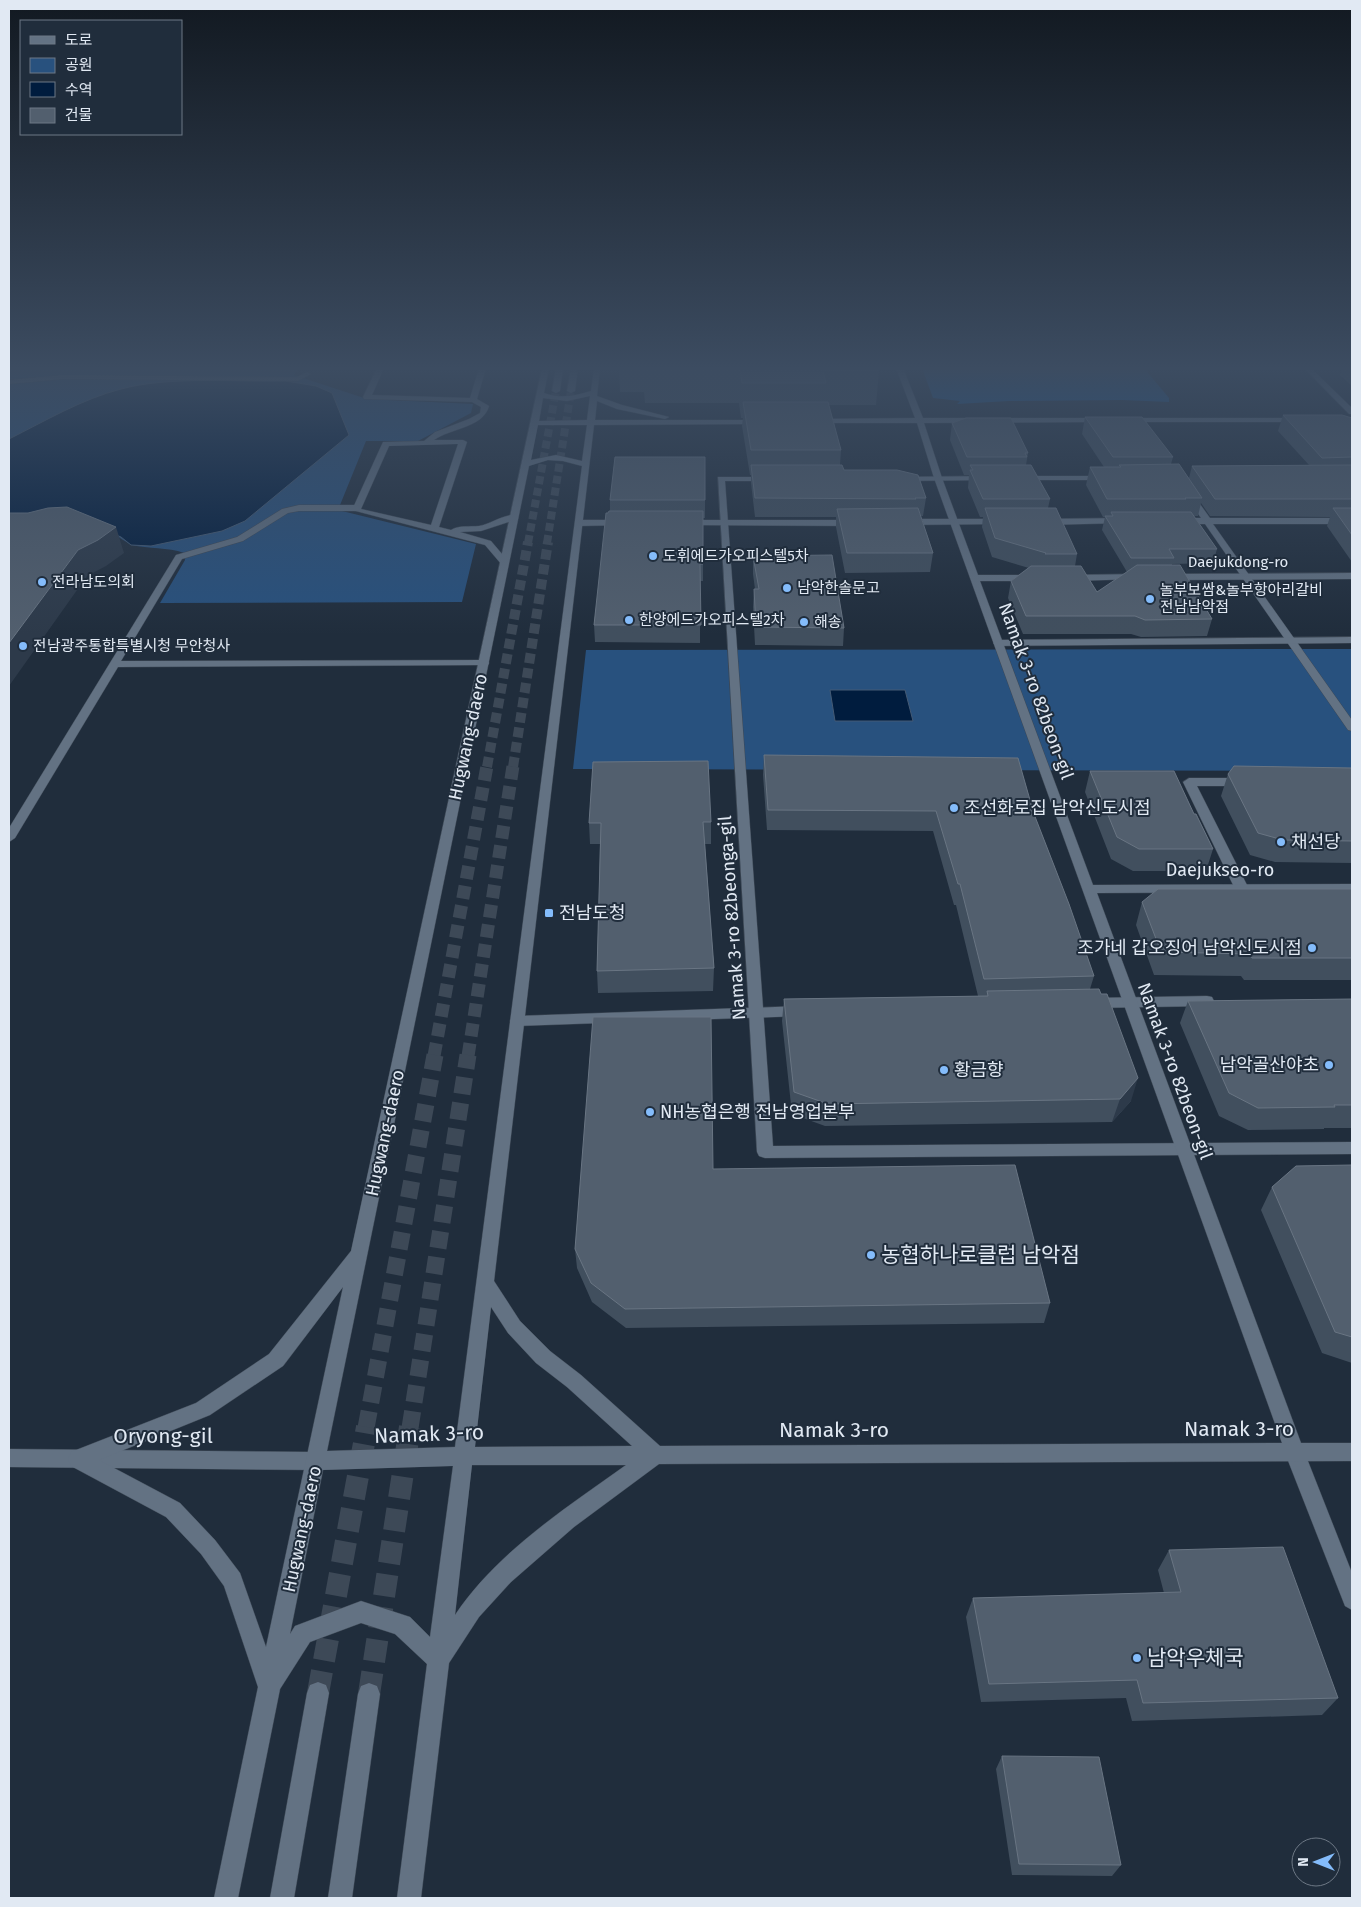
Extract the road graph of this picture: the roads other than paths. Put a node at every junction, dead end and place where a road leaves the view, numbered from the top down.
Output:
1 (380, 457) edge
2 (458, 457) edge
3 (527, 457) edge
4 (587, 457) edge
5 (931, 457) edge
6 (525, 465) junction
7 (586, 465) junction
8 (889, 478) edge
9 (938, 478) junction
10 (998, 478) edge
11 (1008, 478) edge
12 (1118, 478) edge
13 (780, 479) edge
14 (1182, 485) edge
15 (357, 508) junction
16 (514, 517) junction
17 (1168, 521) edge
18 (1208, 521) junction
19 (1352, 521) edge
20 (897, 522) edge
21 (954, 522) junction
22 (1013, 522) edge
23 (1032, 522) edge
24 (1130, 522) edge
25 (579, 523) junction
26 (637, 523) edge
27 (676, 523) edge
28 (724, 523) junction
29 (868, 523) edge
30 (434, 528) junction
31 (445, 531) junction
32 (505, 562) junction
33 (1352, 576) edge
34 (1247, 577) junction
35 (975, 578) junction
36 (1043, 578) edge
37 (1062, 578) edge
38 (1352, 640) edge
39 (1292, 641) junction
40 (998, 643) junction
41 (484, 663) junction
42 (114, 664) junction
43 (1352, 728) edge
44 (1256, 782) edge
45 (9, 838) edge
46 (1242, 888) junction
47 (1352, 888) edge
48 (1089, 889) junction
49 (1217, 1001) edge
50 (1130, 1002) junction
51 (1081, 1003) edge
52 (815, 1010) edge
53 (756, 1012) junction
54 (517, 1021) junction
55 (1352, 1148) edge
56 (1184, 1150) junction
57 (360, 1252) junction
58 (485, 1282) junction
59 (1295, 1452) junction
60 (1352, 1452) edge
61 (656, 1455) junction
62 (464, 1456) junction
63 (9, 1458) edge
64 (78, 1459) junction
65 (317, 1461) junction
66 (1352, 1599) edge
67 (438, 1660) junction
68 (269, 1688) junction
69 (318, 1693) tunnel mouth
70 (370, 1694) tunnel mouth
71 (226, 1898) edge
72 (282, 1898) edge
73 (340, 1898) edge
74 (409, 1898) edge

1 - 15 street
2 - 30 street
3 - 6 street, Hugwang-daero
4 - 7 street
5 - 9 street, Namak 3-ro 82beon-gil
6 - 7 street
6 - 16 street, Hugwang-daero
7 - 25 street
8 - 9 street
9 - 10 street
9 - 21 street, Namak 3-ro 82beon-gil
11 - 12 street
13 - 28 street, Namak 3-ro 82beonga-gil
14 - 18 street
15 - 30 street
15 - 42 street
16 - 31 street
16 - 32 street, Hugwang-daero
17 - 18 street
18 - 19 street
18 - 34 street
20 - 21 street
21 - 22 street
21 - 35 street, Namak 3-ro 82beon-gil
23 - 24 street
25 - 26 street
25 - 54 street
27 - 28 street
28 - 29 street
28 - 53 street, Namak 3-ro 82beonga-gil
30 - 31 street
31 - 32 street
32 - 41 street, Hugwang-daero
33 - 34 street, Daejukdong-ro
34 - 37 street, Daejukdong-ro
34 - 39 street
35 - 36 street
35 - 40 street, Namak 3-ro 82beon-gil
38 - 39 street
39 - 40 street
39 - 43 street
40 - 48 street, Namak 3-ro 82beon-gil
41 - 42 street
41 - 57 street, Hugwang-daero
42 - 45 street
44 - 46 street
46 - 47 street, Daejukseo-ro
46 - 48 street, Daejukseo-ro
48 - 50 street, Namak 3-ro 82beon-gil
49 - 50 street
50 - 51 street
50 - 56 street, Namak 3-ro 82beon-gil
52 - 53 street
53 - 54 street
53 - 56 street, Namak 3-ro 82beonga-gil
54 - 58 street
55 - 56 street
56 - 59 street, Namak 3-ro 82beon-gil
57 - 64 street
57 - 65 street, Hugwang-daero
58 - 61 street
58 - 62 street
59 - 60 street, Namak 3-ro
59 - 61 street, Namak 3-ro
59 - 66 street, Namak 3-ro 82beon-gil
61 - 62 street, Namak 3-ro
61 - 67 street
62 - 65 street, Namak 3-ro
62 - 67 street
63 - 64 street, Oryong-gil
64 - 65 street, Oryong-gil
64 - 68 street
65 - 68 street, Hugwang-daero
67 - 68 street
67 - 74 street
68 - 71 street, Hugwang-daero
69 - 72 street
70 - 73 street

